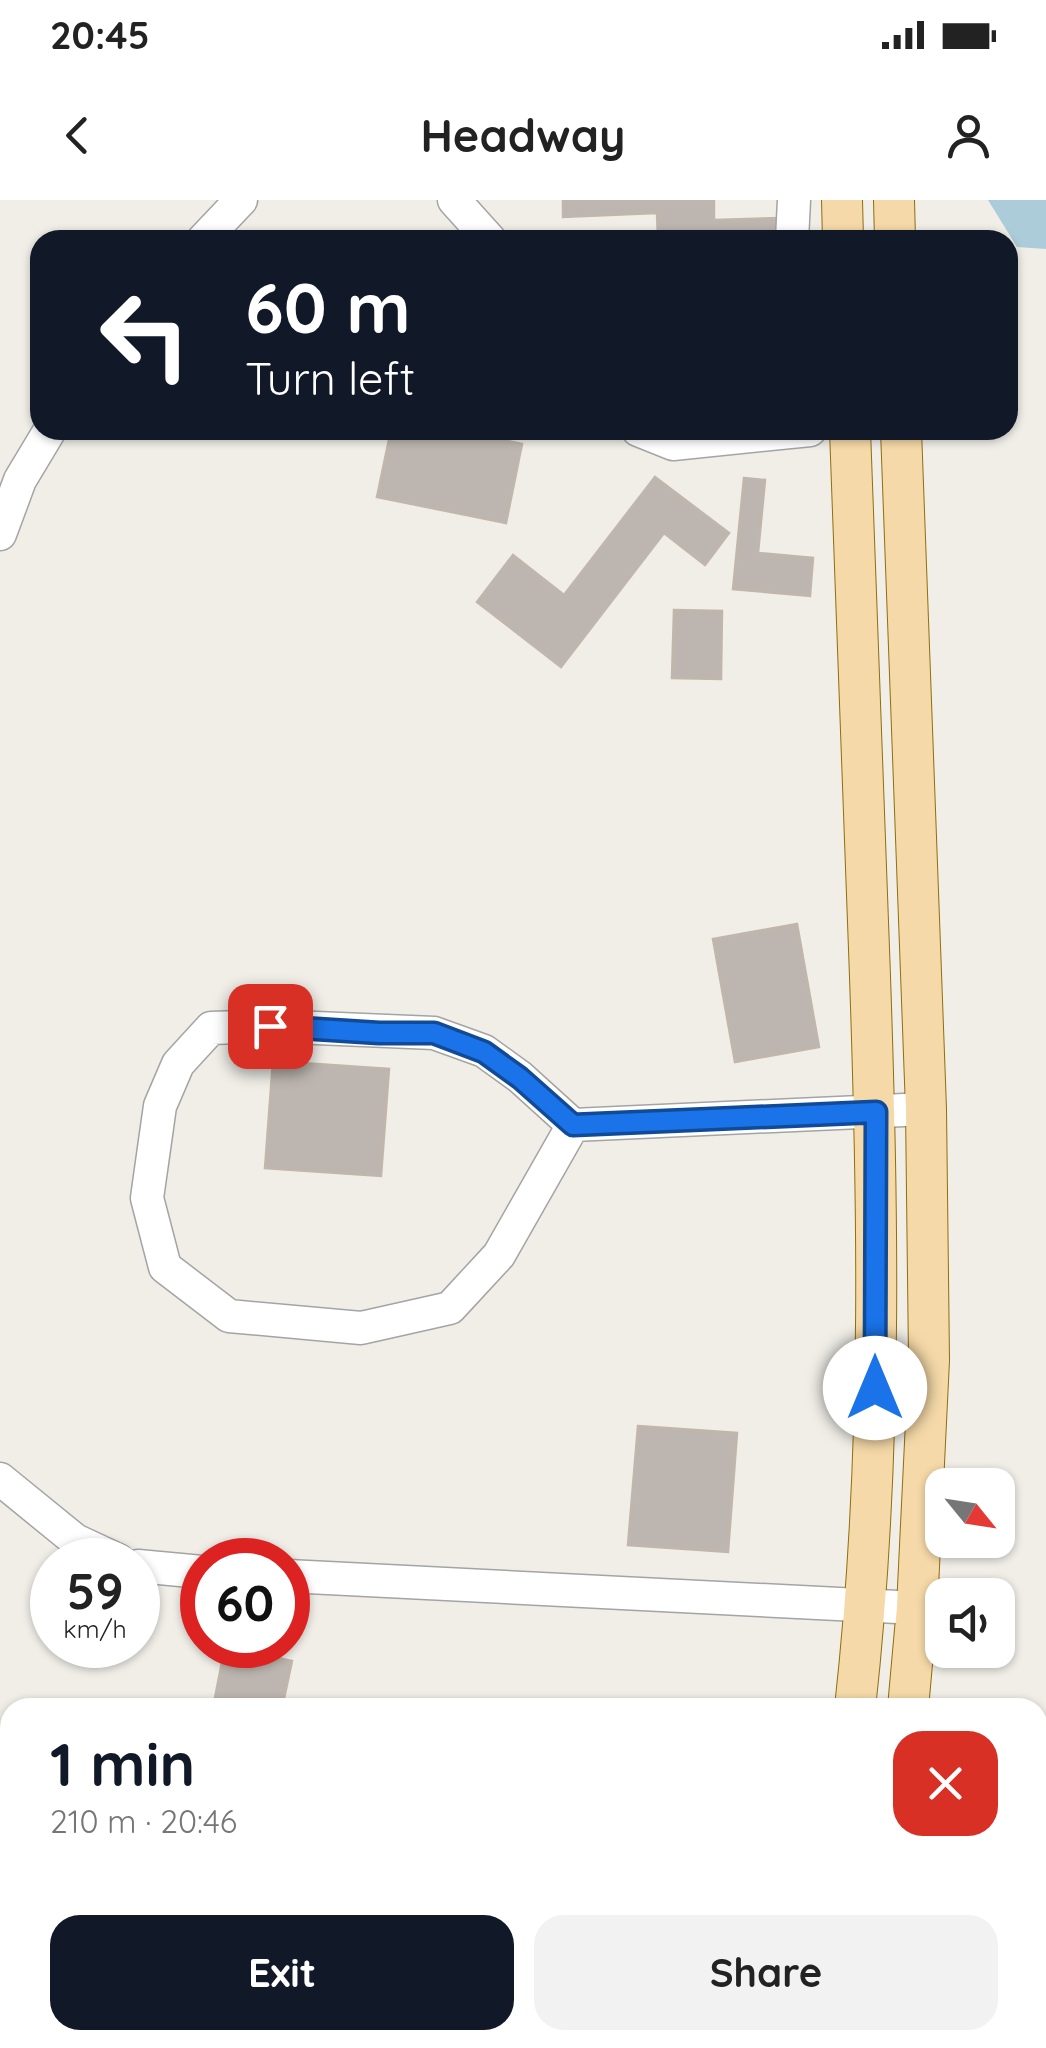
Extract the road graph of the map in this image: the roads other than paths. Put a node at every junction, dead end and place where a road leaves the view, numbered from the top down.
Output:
1 (241, 200) edge
2 (454, 200) edge
3 (794, 200) edge
4 (842, 200) edge
5 (894, 200) edge
6 (212, 230) edge
7 (481, 230) edge
8 (792, 230) edge
9 (843, 230) edge
10 (895, 230) edge
11 (44, 440) edge
12 (663, 440) edge
13 (702, 440) edge
14 (850, 440) edge
15 (902, 440) edge
16 (0, 534) edge
17 (926, 1109) junction
18 (876, 1112) junction
19 (573, 1125) junction
20 (0, 1480) edge
21 (72, 1538) edge
22 (310, 1577) edge
23 (866, 1607) junction
24 (917, 1608) junction
25 (856, 1698) edge
26 (909, 1698) edge

1 - 6 lane
2 - 7 lane
3 - 8 lane
4 - 9 main road
5 - 10 main road
11 - 16 lane
12 - 13 lane
14 - 18 main road
15 - 17 main road
17 - 18 lane
17 - 24 main road
18 - 19 lane
18 - 23 main road
19 - 19 lane
20 - 21 lane
22 - 23 lane
23 - 24 lane
23 - 25 main road
24 - 26 main road

